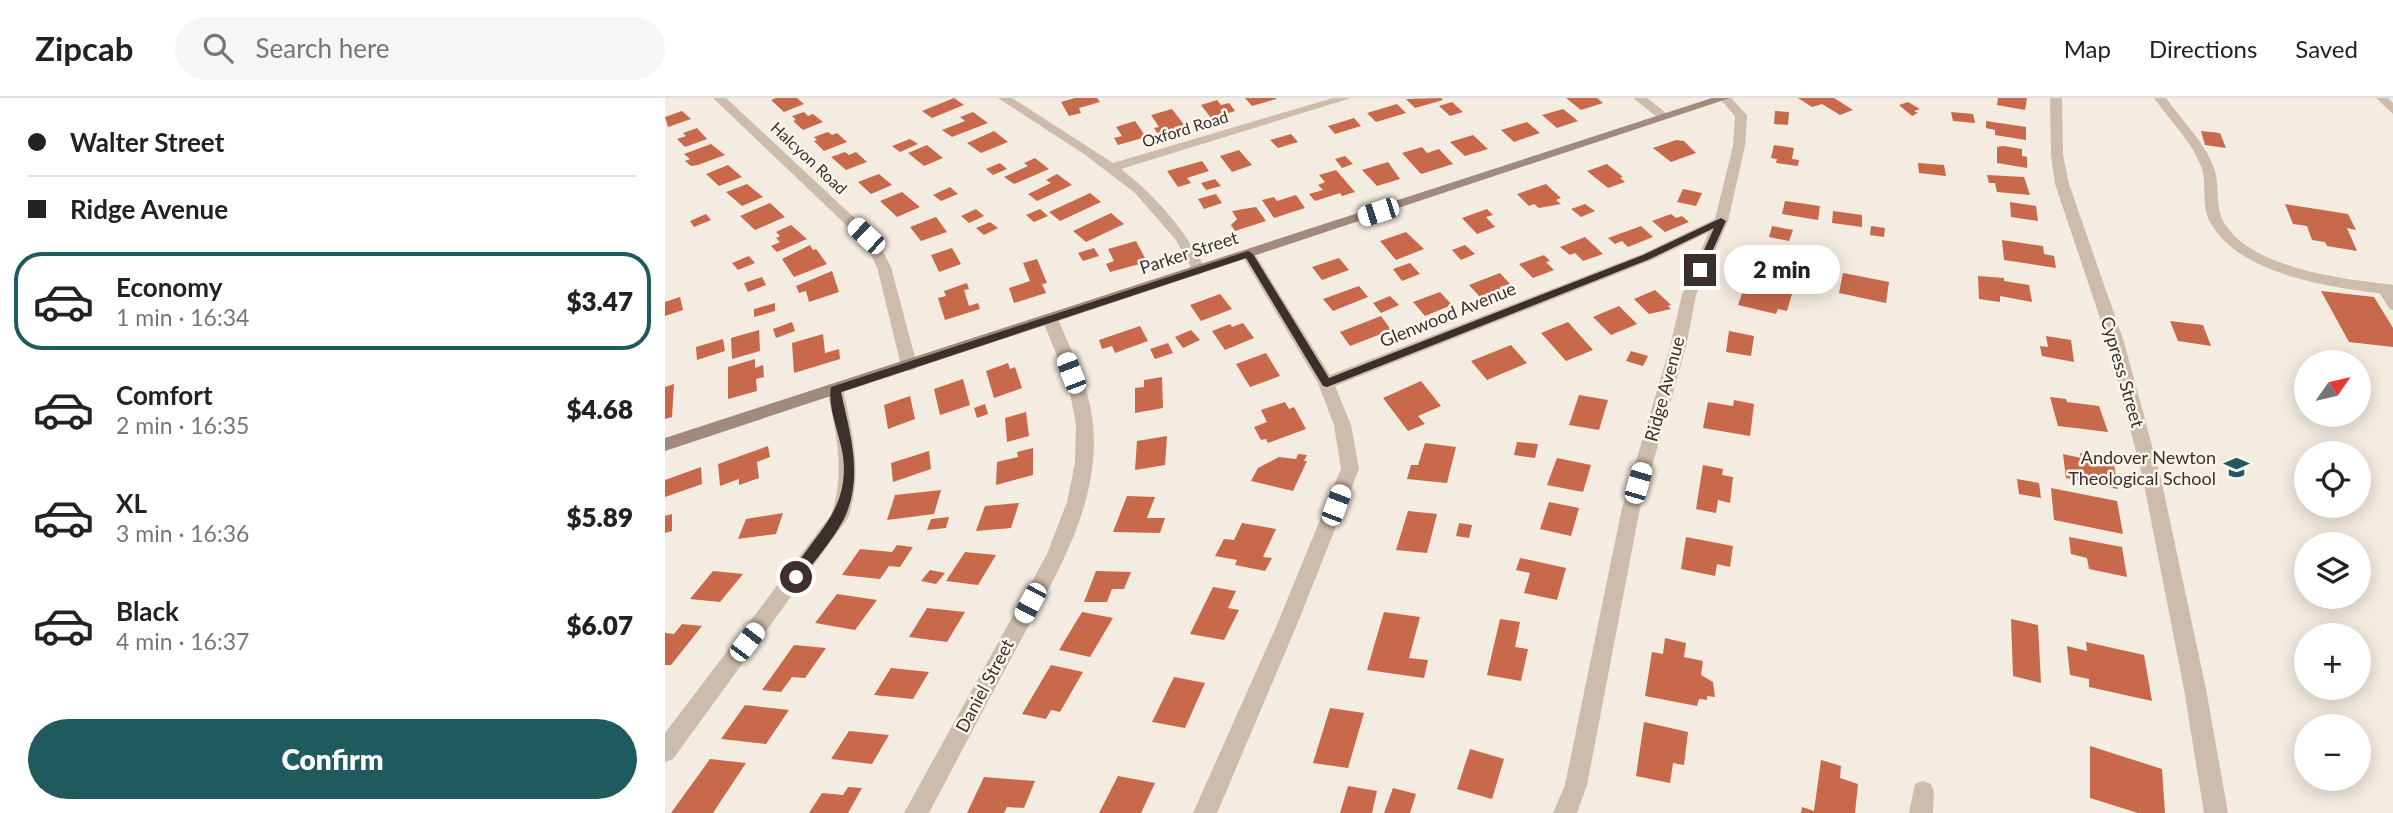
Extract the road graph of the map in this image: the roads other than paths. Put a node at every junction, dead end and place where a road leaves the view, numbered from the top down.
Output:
1 (719, 98) edge
2 (1345, 98) edge
3 (1639, 98) edge
4 (1725, 98) edge
5 (2056, 98) edge
6 (2159, 98) edge
7 (2382, 98) edge
8 (1010, 99) edge
9 (2393, 110) edge
10 (1665, 117) junction
11 (1114, 167) junction
12 (1721, 221) junction
13 (1248, 254) junction
14 (1199, 270) junction
15 (2388, 289) edge
16 (2393, 305) edge
17 (1051, 319) junction
18 (909, 365) junction
19 (1327, 383) junction
20 (835, 390) junction
21 (665, 445) edge
22 (665, 751) edge
23 (916, 813) edge
24 (1205, 813) edge
25 (1565, 813) edge
26 (2216, 813) edge

1 - 18 street, Halcyon Road
2 - 11 street, Oxford Road
3 - 10 street
4 - 10 main road, Parker Street
4 - 12 street, Ridge Avenue
5 - 26 street, Cypress Street
6 - 15 street
7 - 9 street
8 - 11 street
10 - 13 main road, Parker Street
11 - 14 street
12 - 19 street, Glenwood Avenue
12 - 25 street, Ridge Avenue
13 - 14 main road, Parker Street
13 - 19 street
14 - 17 main road, Parker Street
15 - 16 lane
17 - 18 main road, Parker Street
17 - 23 street, Daniel Street
18 - 20 main road, Parker Street
19 - 24 street
20 - 21 main road, Parker Street
20 - 22 street

